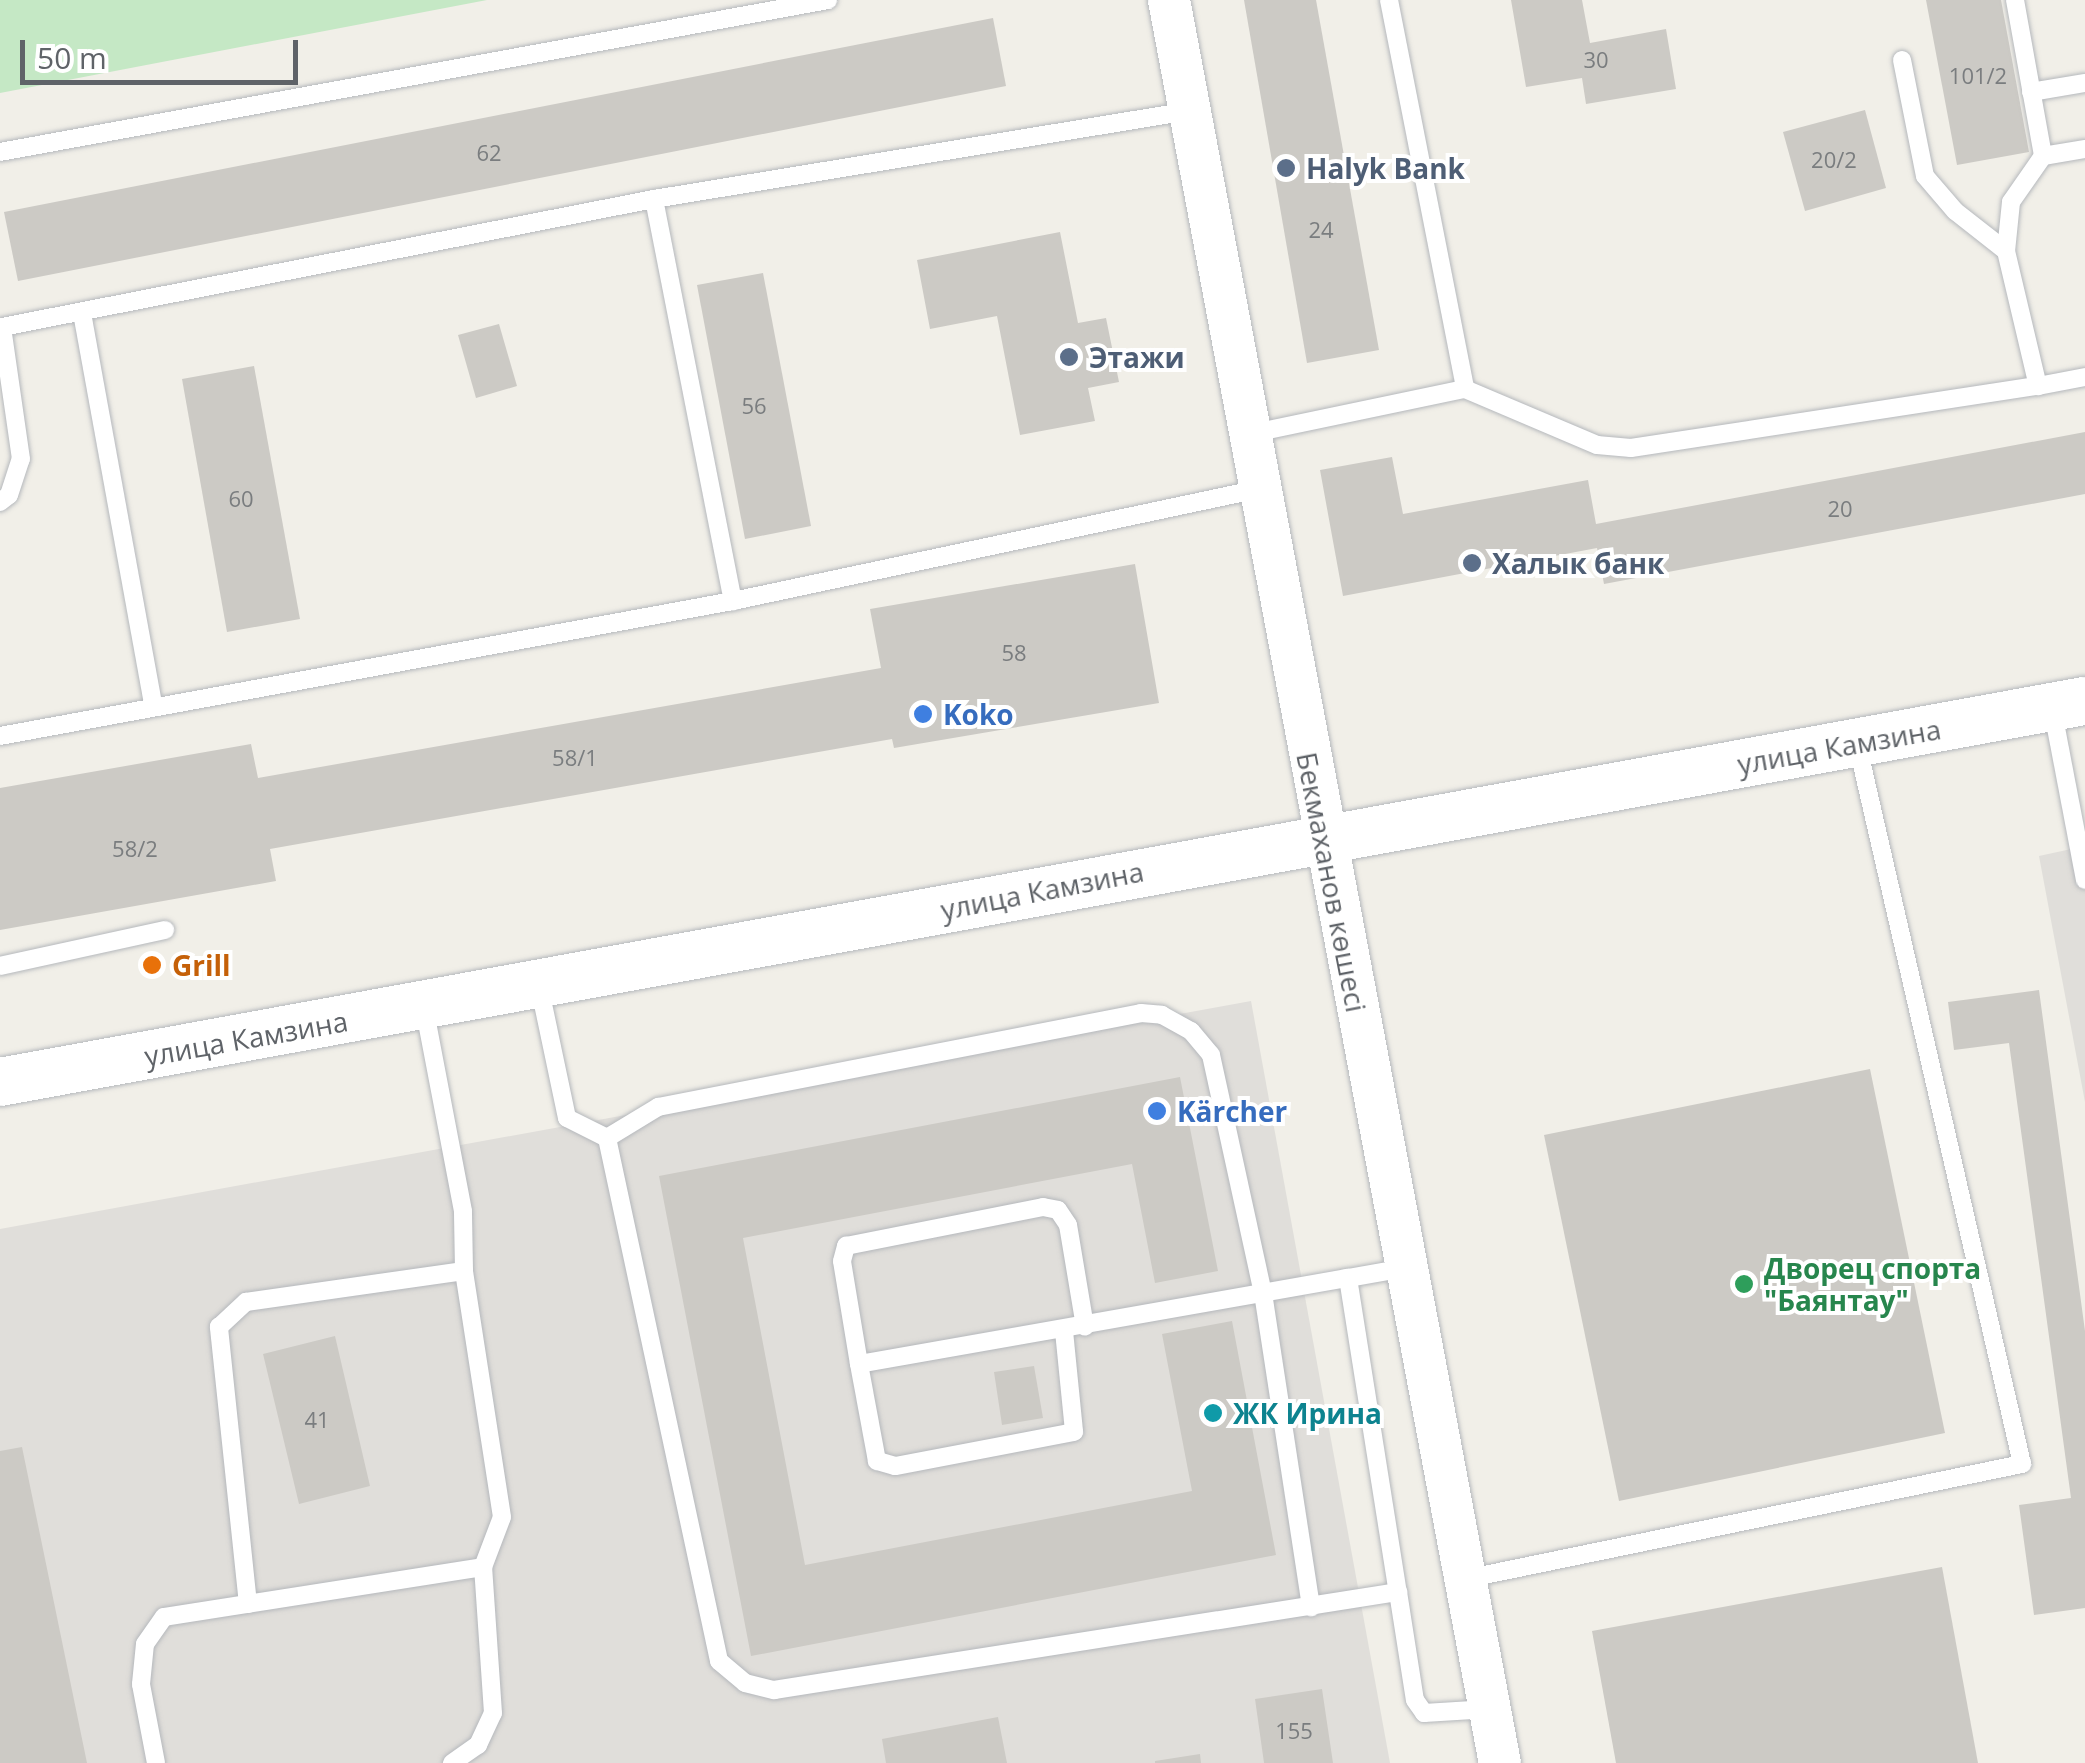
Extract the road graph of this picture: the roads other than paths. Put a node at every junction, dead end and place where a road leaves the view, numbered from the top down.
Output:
1 (828, 0) edge
2 (1170, 0) edge
3 (1389, 0) edge
4 (2015, 0) edge
5 (1902, 60) dead end
6 (2085, 83) edge
7 (2031, 92) junction
8 (1190, 111) junction
9 (2085, 149) edge
10 (0, 152) edge
11 (2043, 156) junction
12 (654, 199) junction
13 (2006, 251) junction
14 (82, 313) junction
15 (0, 324) edge
16 (2085, 377) edge
17 (2038, 386) junction
18 (1465, 389) junction
19 (1248, 434) junction
20 (1259, 489) junction
21 (0, 502) edge
22 (733, 601) junction
23 (2068, 704) edge
24 (153, 705) junction
25 (0, 736) edge
26 (1857, 743) junction
27 (1322, 836) junction
28 (2085, 880) edge
29 (165, 930) dead end
30 (0, 966) edge
31 (539, 985) junction
32 (424, 1006) junction
33 (0, 1082) edge
34 (607, 1138) junction
35 (1405, 1268) junction
36 (464, 1271) junction
37 (1348, 1278) junction
38 (1263, 1293) junction
39 (1085, 1327) junction
40 (1064, 1331) junction
41 (859, 1364) junction
42 (483, 1567) junction
43 (1465, 1579) junction
44 (1398, 1592) junction
45 (248, 1604) junction
46 (1311, 1606) junction
47 (1490, 1709) junction
48 (156, 1763) edge
49 (452, 1763) edge
50 (1500, 1763) edge

1 - 10 lane
2 - 8 street, Бекмаханов көшесі
3 - 18 lane
4 - 7 lane
5 - 13 lane
6 - 7 lane
7 - 11 lane
8 - 12 lane
8 - 19 street, Бекмаханов көшесі
9 - 11 lane
11 - 13 lane
12 - 14 lane
12 - 22 lane
13 - 17 lane
14 - 15 lane
14 - 24 lane
15 - 21 lane
16 - 17 lane
17 - 18 lane
18 - 19 lane
19 - 20 street, Бекмаханов көшесі
20 - 22 lane
20 - 27 street, Бекмаханов көшесі
22 - 24 lane
23 - 26 main road, улица Камзина
23 - 28 lane
24 - 25 lane
26 - 27 main road, улица Камзина
26 - 43 lane
27 - 31 main road, улица Камзина
27 - 35 street, Бекмаханов көшесі
29 - 30 lane
31 - 32 main road, улица Камзина
31 - 34 lane
32 - 33 main road, улица Камзина
32 - 36 lane
34 - 38 lane
34 - 46 lane
35 - 37 lane
35 - 43 street, Бекмаханов көшесі
36 - 42 lane
36 - 45 lane
37 - 38 lane
37 - 44 lane
38 - 39 lane
38 - 46 lane
39 - 40 lane
39 - 41 lane
40 - 41 lane
40 - 41 lane
42 - 45 lane
42 - 49 lane
43 - 47 street, Бекмаханов көшесі
44 - 46 lane
44 - 47 lane
45 - 48 lane
47 - 50 street, Бекмаханов көшесі

